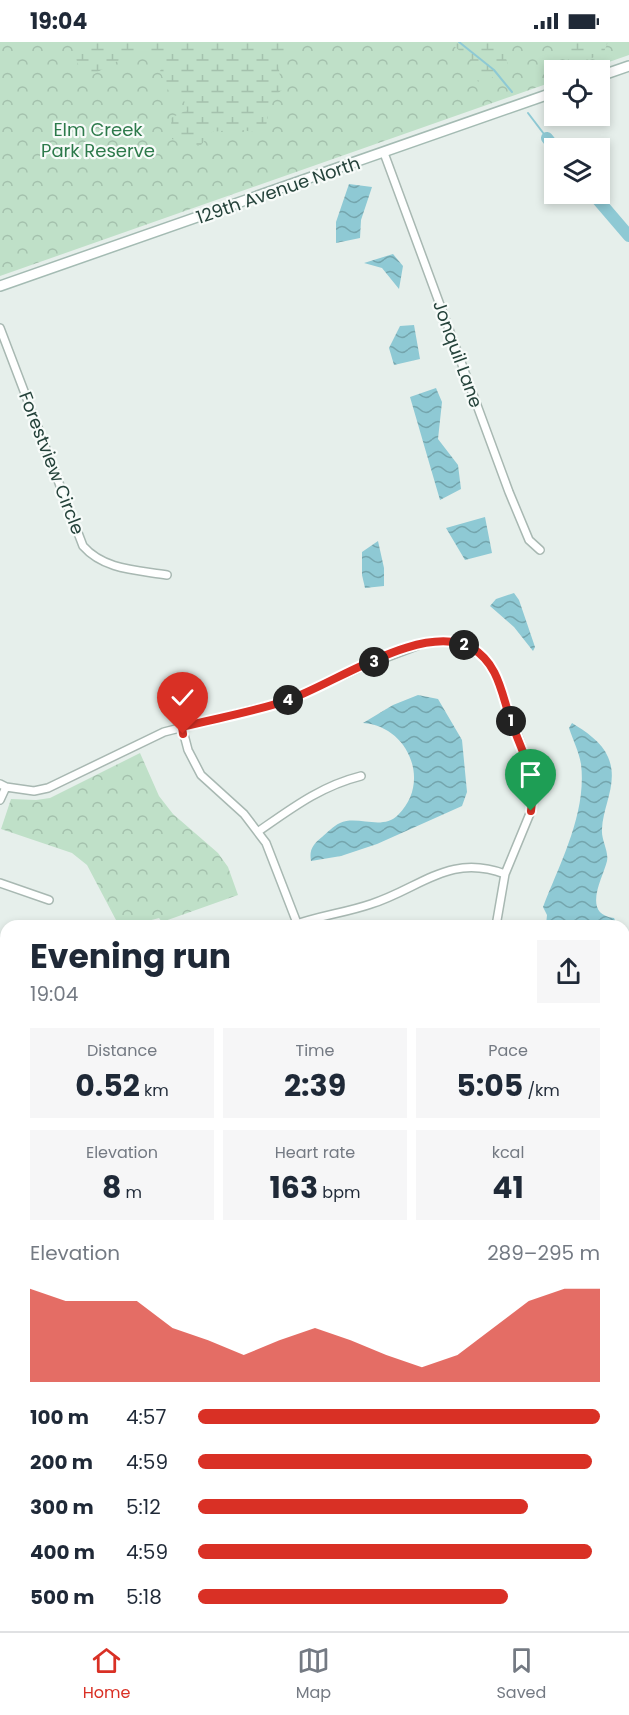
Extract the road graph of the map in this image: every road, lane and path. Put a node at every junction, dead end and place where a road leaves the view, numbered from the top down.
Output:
1 (629, 66) edge
2 (610, 73) edge
3 (544, 96) edge
4 (384, 153) junction
5 (0, 286) edge
6 (0, 328) edge
7 (540, 550) dead end
8 (167, 575) dead end
9 (182, 727) junction
10 (361, 776) dead end
11 (3, 785) edge
12 (0, 800) edge
13 (259, 831) junction
14 (505, 874) junction
15 (0, 883) edge
16 (49, 900) dead end
17 (293, 920) edge
18 (309, 920) edge
19 (497, 920) edge

1 - 2 main road
3 - 4 main road, 129th Avenue North
4 - 5 main road, 129th Avenue North
4 - 7 street, Jonquil Lane
6 - 8 street, Forestview Circle
9 - 11 street
9 - 13 street
9 - 14 street
10 - 13 street
11 - 12 street
13 - 17 street
14 - 18 street
14 - 19 street
15 - 16 street

